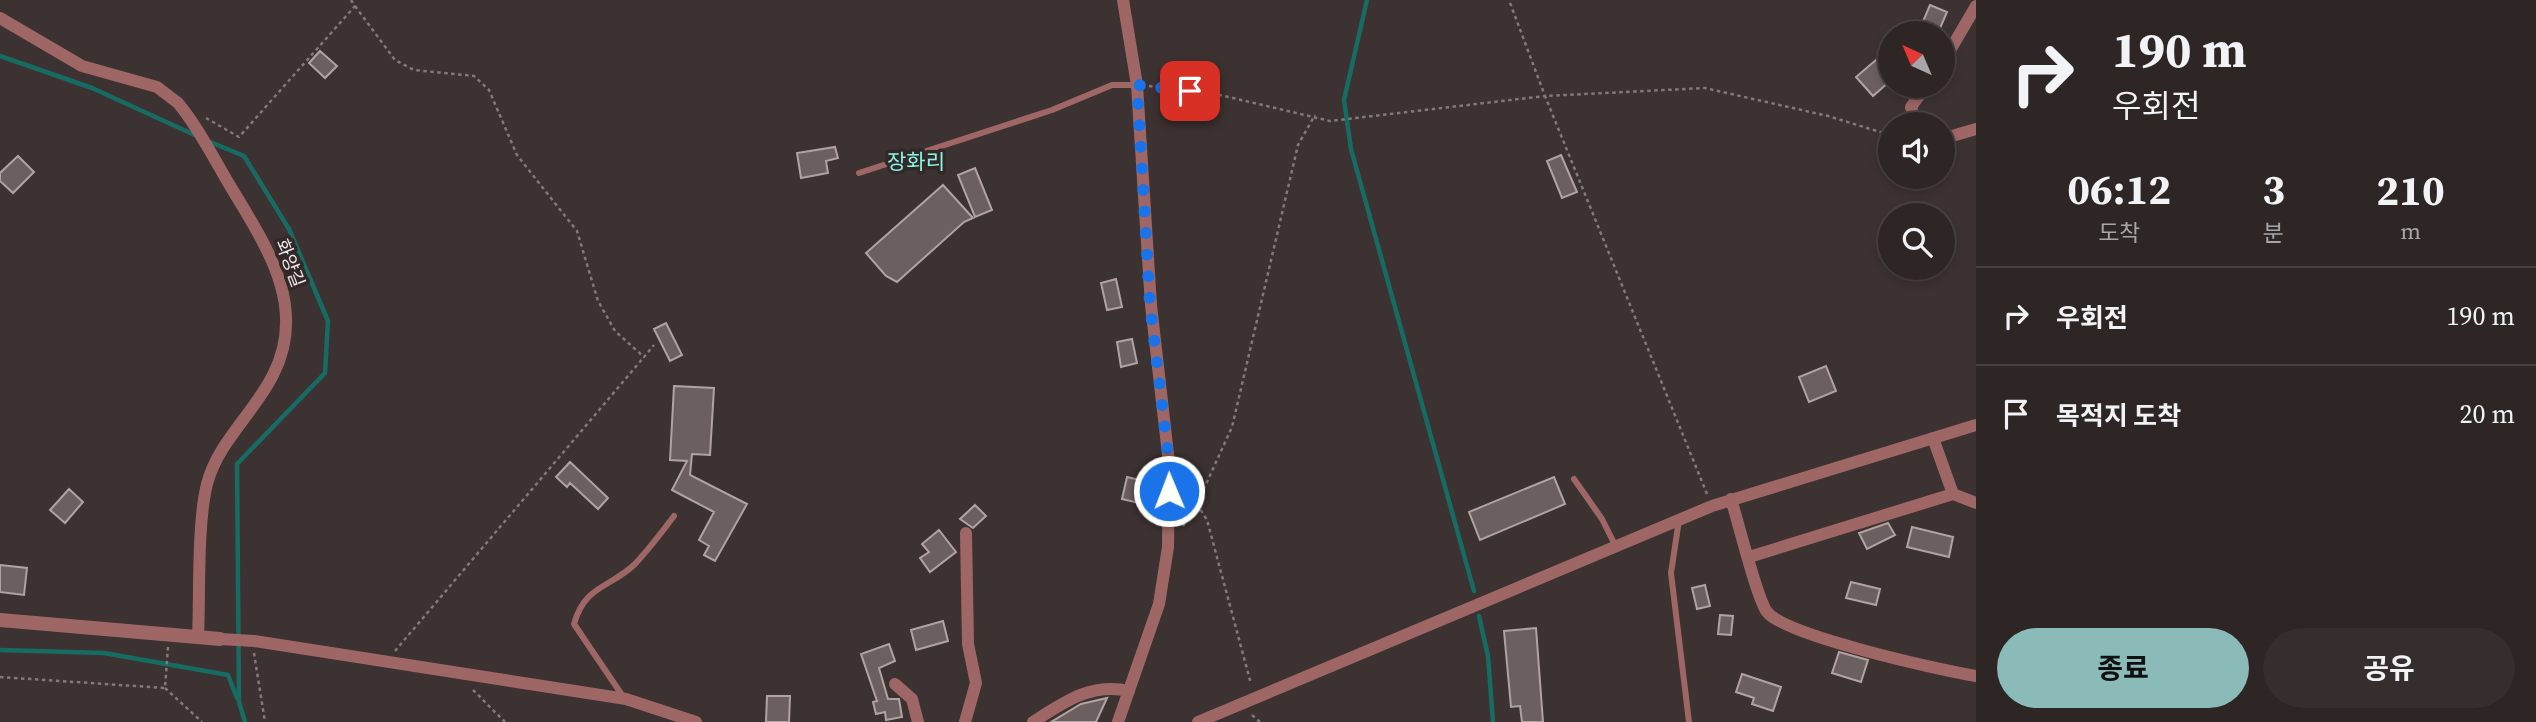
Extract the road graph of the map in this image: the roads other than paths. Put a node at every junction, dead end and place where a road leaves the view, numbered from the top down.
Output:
1 (1123, 0) edge
2 (1976, 6) edge
3 (0, 18) edge
4 (1955, 42) edge
5 (1137, 85) junction
6 (1976, 129) edge
7 (1955, 135) edge
8 (859, 173) dead end
9 (1976, 425) edge
10 (1933, 438) junction
11 (1574, 479) dead end
12 (1953, 494) junction
13 (1731, 499) junction
14 (1976, 503) edge
15 (674, 516) dead end
16 (1679, 520) junction
17 (966, 533) dead end
18 (1615, 545) junction
19 (1749, 556) junction
20 (0, 620) edge
21 (198, 638) junction
22 (220, 639) joint
23 (1976, 676) edge
24 (895, 684) dead end
25 (1129, 691) junction
26 (626, 699) junction
27 (696, 722) edge
28 (918, 722) edge
29 (965, 722) edge
30 (1033, 722) edge
31 (1118, 722) edge
32 (1198, 722) edge
33 (1689, 722) edge

1 - 5 street
2 - 4 street
3 - 21 street, 화양길
5 - 8 lane
5 - 25 street
6 - 7 street
9 - 10 street
10 - 12 street
10 - 13 street
11 - 18 lane
12 - 14 street
12 - 19 street
13 - 16 street
13 - 19 street
15 - 26 lane
16 - 18 street
16 - 33 lane
17 - 29 street
18 - 32 street
19 - 23 street
20 - 21 street
21 - 22 street
22 - 26 street
24 - 28 street
25 - 30 street
25 - 31 street
26 - 27 street

